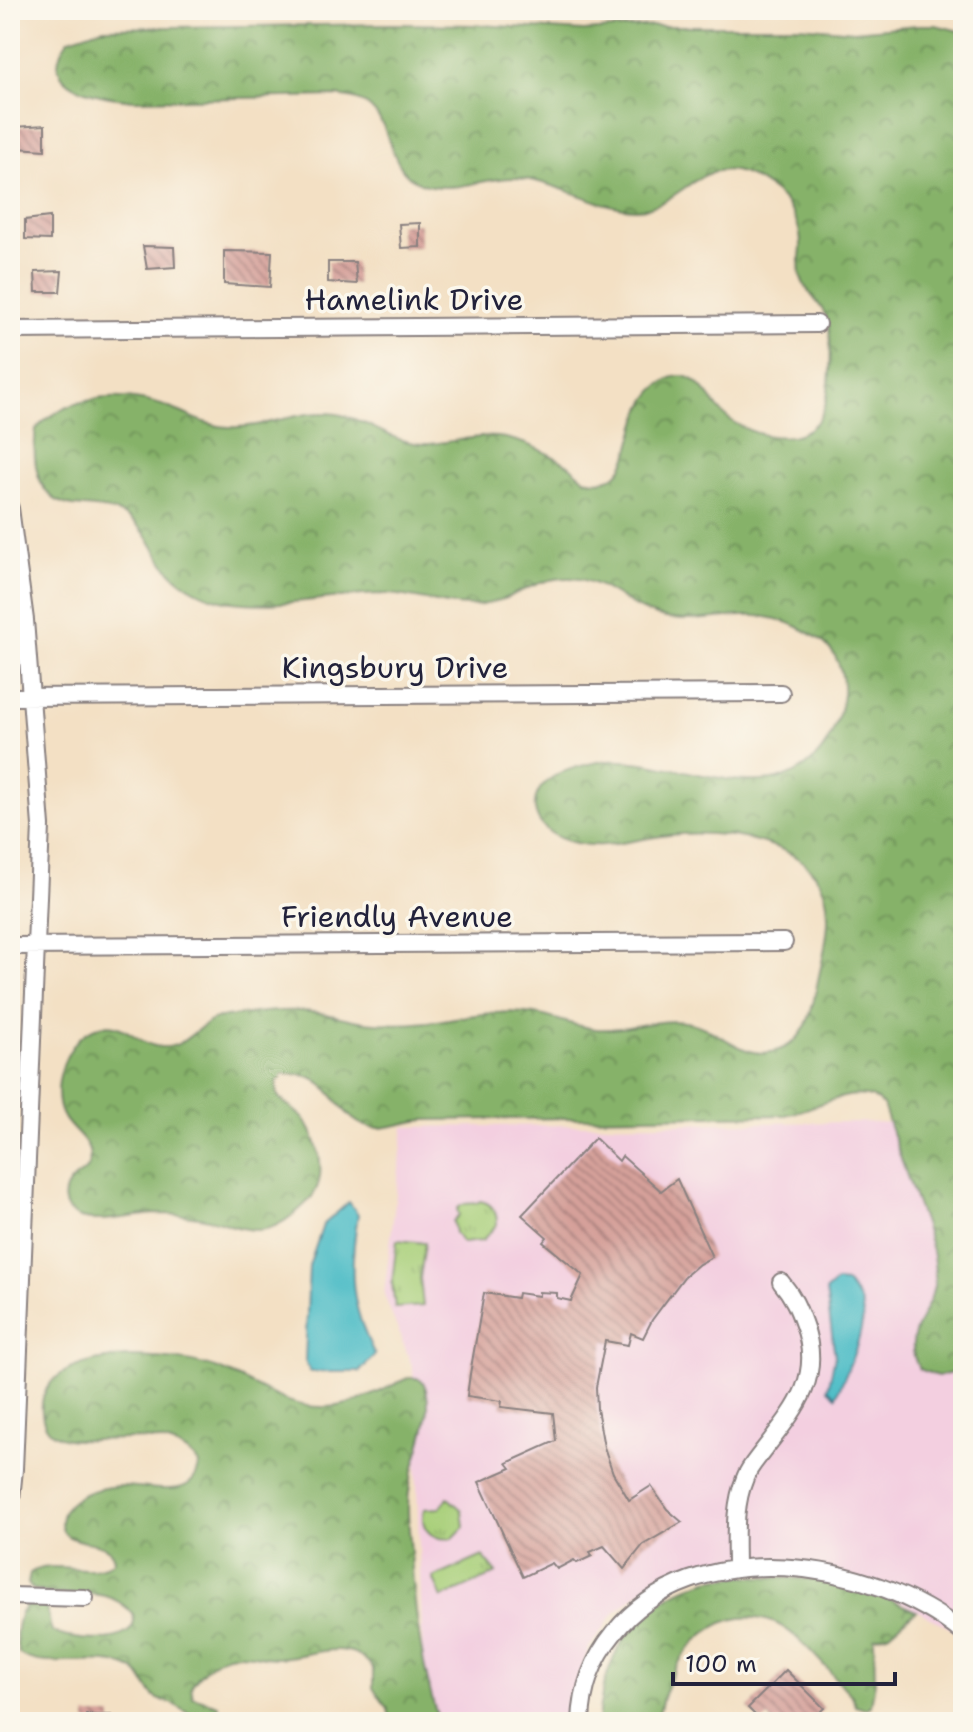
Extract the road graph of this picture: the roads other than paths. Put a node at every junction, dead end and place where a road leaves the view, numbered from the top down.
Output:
1 (817, 324) dead end
2 (10, 330) edge
3 (10, 508) edge
4 (781, 693) dead end
5 (10, 697) edge
6 (32, 697) junction
7 (784, 942) dead end
8 (10, 946) edge
9 (37, 946) junction
10 (781, 1282) dead end
11 (10, 1509) edge
12 (736, 1569) junction
13 (10, 1596) edge
14 (85, 1598) dead end
15 (963, 1633) edge
16 (581, 1722) edge

1 - 2 street, Hamelink Drive
3 - 6 street
4 - 6 street, Kingsbury Drive
5 - 6 street, Kingsbury Drive
6 - 9 street
7 - 9 street, Friendly Avenue
8 - 9 street, Friendly Avenue
9 - 11 street
10 - 12 street
12 - 15 street
12 - 16 street
13 - 14 street

